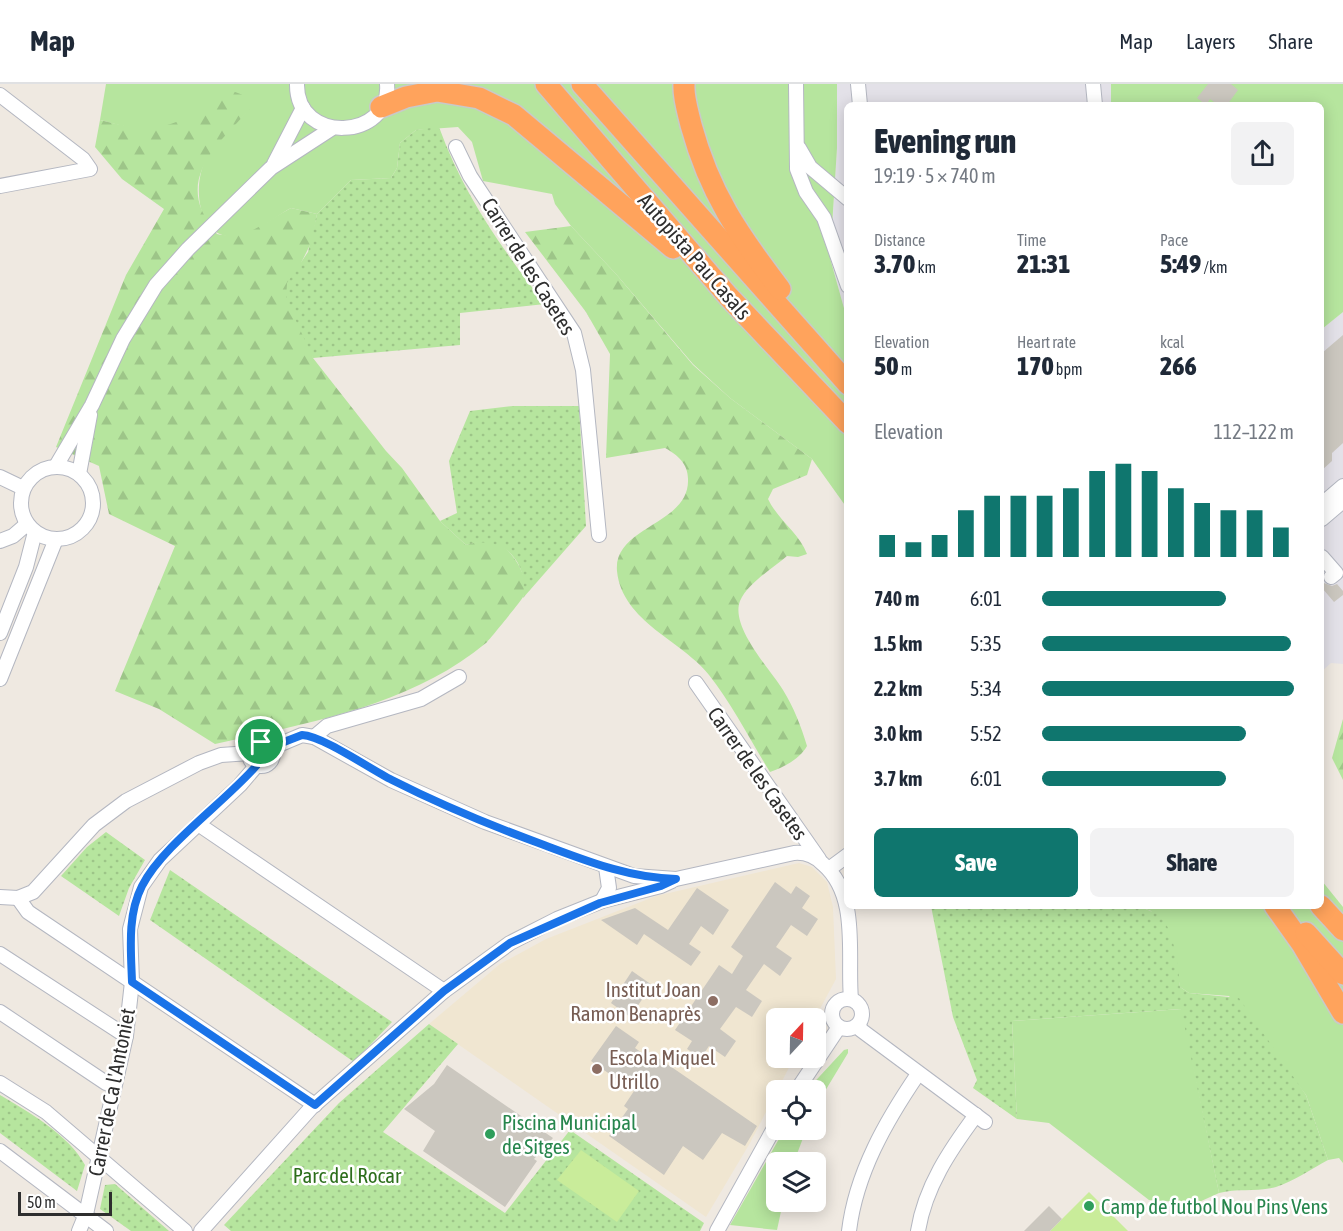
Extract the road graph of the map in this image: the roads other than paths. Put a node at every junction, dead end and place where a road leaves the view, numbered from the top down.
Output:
1 (297, 84) edge
2 (387, 84) edge
3 (546, 84) edge
4 (582, 84) edge
5 (684, 84) edge
6 (796, 84) edge
7 (858, 84) edge
8 (1093, 84) edge
9 (0, 95) edge
10 (860, 102) edge
11 (1095, 102) edge
12 (381, 107) junction
13 (303, 108) junction
14 (331, 129) junction
15 (456, 147) dead end
16 (799, 148) junction
17 (271, 168) junction
18 (844, 179) edge
19 (824, 181) junction
20 (0, 186) edge
21 (844, 194) edge
22 (844, 275) edge
23 (728, 296) junction
24 (844, 373) edge
25 (844, 379) edge
26 (92, 405) junction
27 (844, 419) edge
28 (56, 466) junction
29 (79, 474) junction
30 (0, 477) edge
31 (1343, 486) edge
32 (23, 488) junction
33 (1343, 501) edge
34 (1324, 502) edge
35 (1324, 517) edge
36 (31, 528) junction
37 (599, 535) dead end
38 (1, 539) edge
39 (56, 539) junction
40 (1324, 559) edge
41 (1331, 578) dead end
42 (0, 633) edge
43 (459, 676) dead end
44 (0, 679) edge
45 (696, 683) dead end
46 (314, 737) junction
47 (271, 747) junction
48 (253, 759) junction
49 (198, 824) junction
50 (844, 860) edge
51 (825, 865) junction
52 (606, 867) junction
53 (676, 879) junction
54 (844, 893) edge
55 (0, 897) edge
56 (18, 898) junction
57 (603, 902) junction
58 (846, 909) edge
59 (1277, 909) edge
60 (1285, 909) edge
61 (1324, 909) edge
62 (1343, 930) edge
63 (0, 954) edge
64 (1343, 974) edge
65 (132, 982) junction
66 (444, 991) junction
67 (851, 999) junction
68 (0, 1012) edge
69 (1343, 1013) edge
70 (859, 1025) junction
71 (839, 1027) junction
72 (126, 1036) junction
73 (918, 1074) junction
74 (804, 1080) edge
75 (0, 1083) edge
76 (115, 1083) junction
77 (315, 1105) junction
78 (768, 1140) edge
79 (0, 1151) edge
80 (98, 1157) junction
81 (86, 1214) junction
82 (79, 1231) edge
83 (106, 1231) edge
84 (185, 1231) edge
85 (201, 1231) edge
86 (717, 1231) edge
87 (849, 1231) edge
88 (918, 1231) edge

1 - 13 street
2 - 12 street
3 - 23 highway, Autopista Pau Casals
4 - 25 highway, Autopista Pau Casals
5 - 24 highway
6 - 16 street
7 - 10 street
8 - 11 street
9 - 20 street
12 - 14 street
12 - 23 highway
13 - 14 street
13 - 17 street
14 - 17 street
15 - 37 street, Carrer de les Casetes
16 - 19 street
16 - 22 street
17 - 26 street
18 - 19 street
19 - 21 street
23 - 27 highway, Autopista Pau Casals
26 - 28 street
26 - 29 street
28 - 29 street
28 - 32 street
29 - 39 street
30 - 32 street
31 - 34 street
32 - 36 street
33 - 35 street
36 - 38 street
36 - 39 street
36 - 42 street
39 - 44 street
40 - 41 street
43 - 46 street
45 - 51 street, Carrer de les Casetes
46 - 47 street
46 - 52 street
47 - 48 street
47 - 48 street
48 - 49 street, Carrer de Ca l'Antoniet
48 - 56 street
49 - 65 street, Carrer de Ca l'Antoniet
49 - 66 street
50 - 51 street
51 - 53 street
51 - 54 street, Carrer de les Casetes
52 - 53 street
52 - 57 street
53 - 57 street
55 - 56 street
56 - 65 street
57 - 66 street
58 - 67 street, Carrer de les Casetes
59 - 69 highway
60 - 64 highway
61 - 62 highway
63 - 72 street
65 - 72 street, Carrer de Ca l'Antoniet
65 - 77 street
66 - 77 street
67 - 70 street
67 - 71 street
68 - 76 street
70 - 71 street
70 - 73 street
71 - 74 street
72 - 76 street, Carrer de Ca l'Antoniet
73 - 87 street
73 - 88 street
75 - 80 street
76 - 80 street, Carrer de Ca l'Antoniet
77 - 85 street
78 - 86 street
79 - 81 street
80 - 81 street, Carrer de Ca l'Antoniet
80 - 84 street
81 - 82 street, Carrer de Ca l'Antoniet
81 - 83 street

